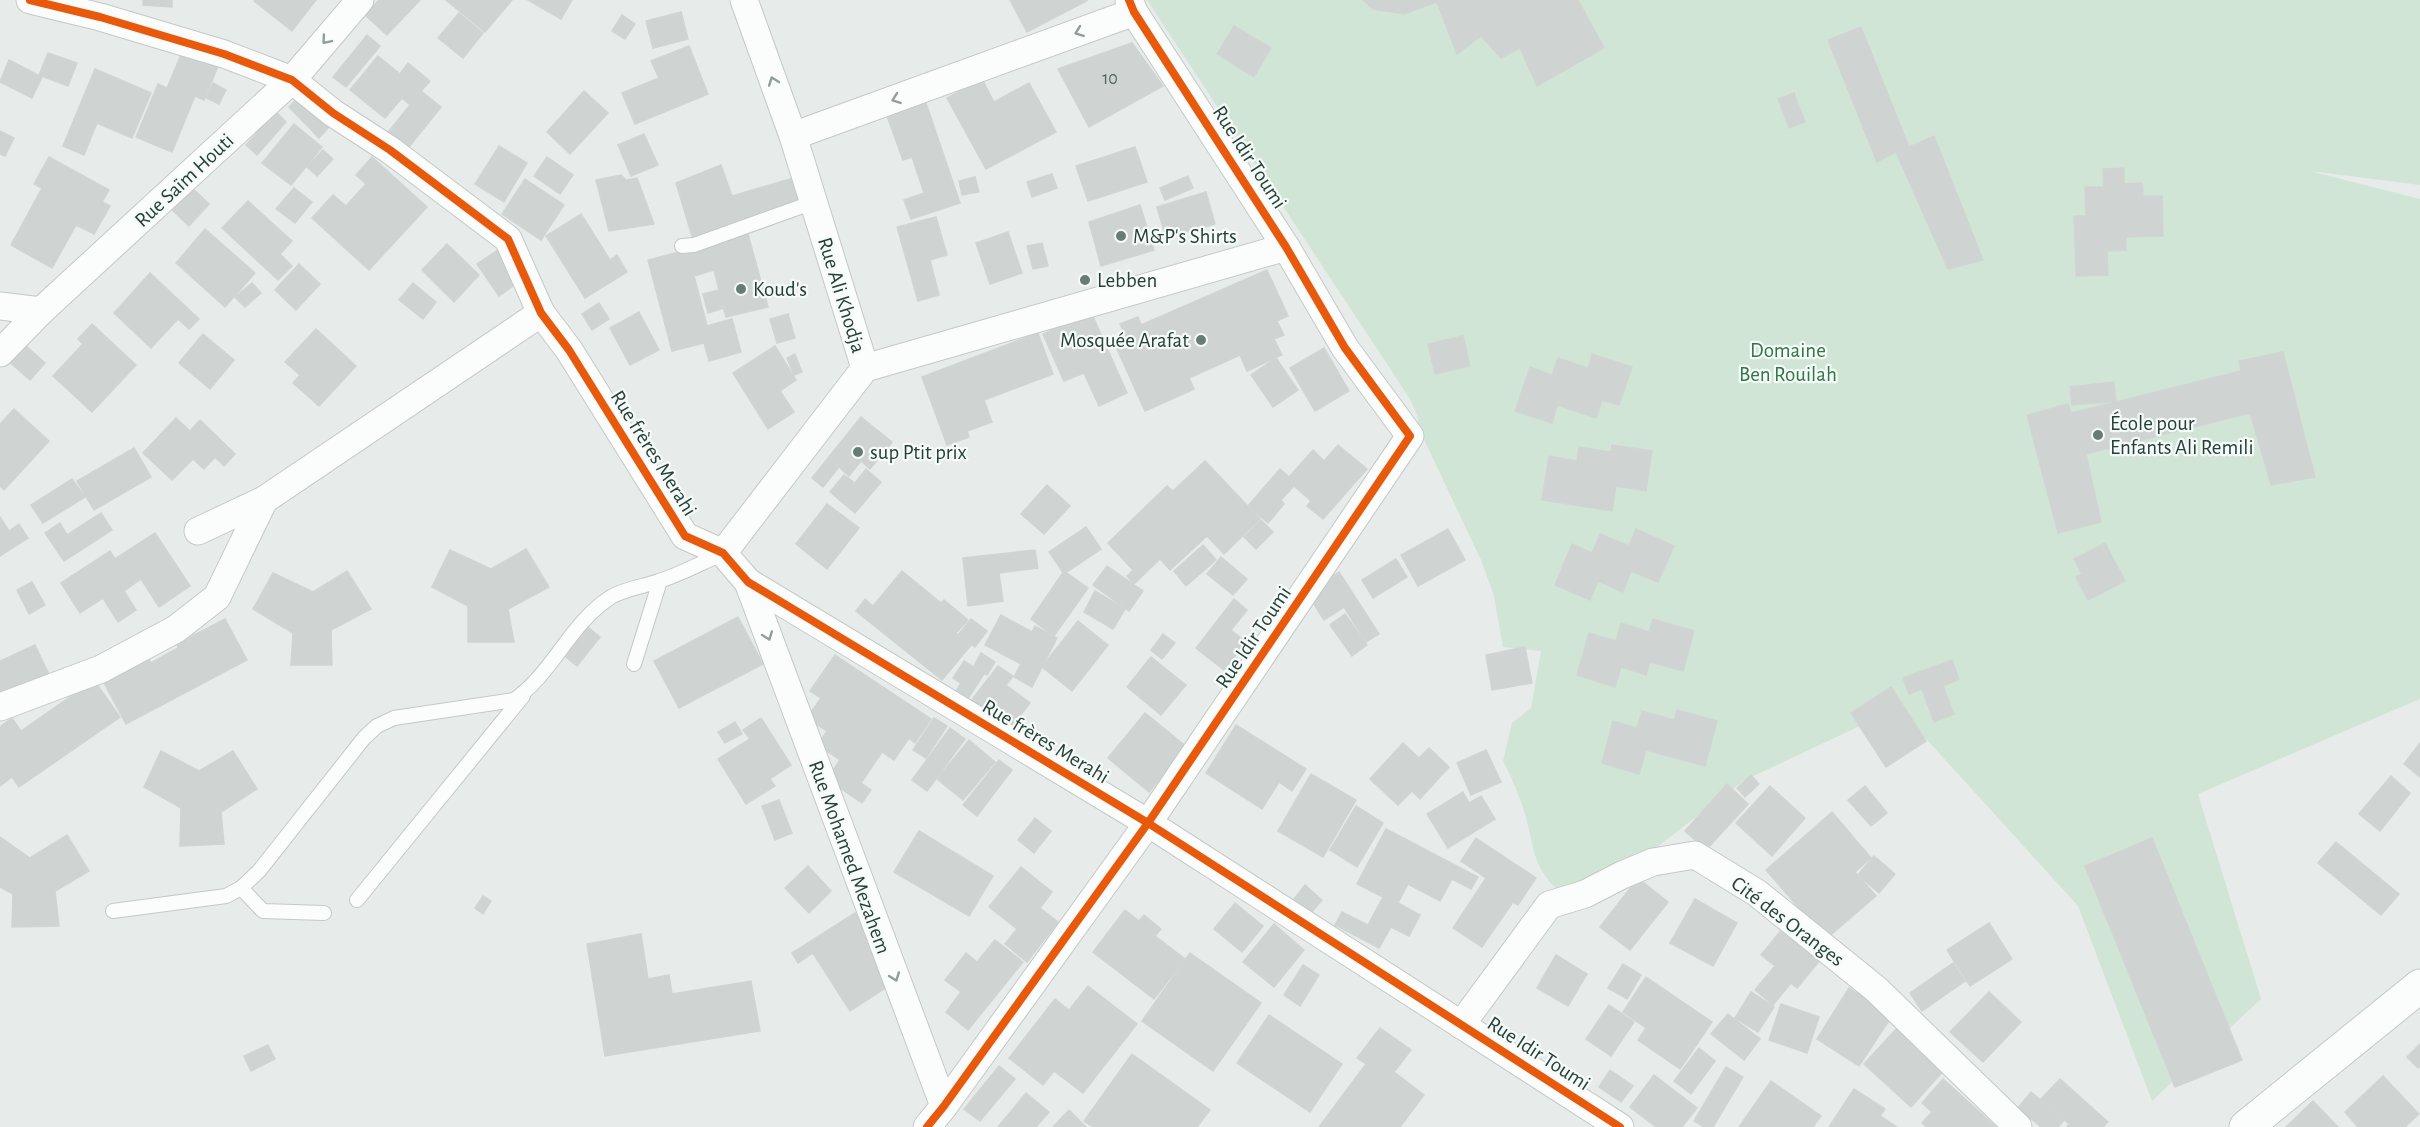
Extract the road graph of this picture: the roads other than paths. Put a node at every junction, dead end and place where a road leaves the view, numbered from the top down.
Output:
1 (30, 0) edge
2 (360, 0) edge
3 (744, 0) edge
4 (1131, 6) edge
5 (292, 80) junction
6 (793, 136) junction
7 (814, 202) junction
8 (682, 246) dead end
9 (1286, 247) junction
10 (0, 306) edge
11 (41, 311) junction
12 (541, 313) junction
13 (0, 353) edge
14 (865, 368) junction
15 (264, 500) junction
16 (198, 531) dead end
17 (723, 553) junction
18 (660, 581) junction
19 (748, 582) junction
20 (634, 664) dead end
21 (526, 692) junction
22 (0, 707) edge
23 (1148, 823) junction
24 (241, 888) junction
25 (357, 900) dead end
26 (113, 911) dead end
27 (324, 913) dead end
28 (2420, 986) edge
29 (1461, 1025) junction
30 (944, 1106) junction
31 (927, 1127) edge
32 (1620, 1127) edge
33 (2018, 1127) edge
34 (2246, 1127) edge

1 - 5 street, Rue frères Merahi
2 -> 5 street, Rue Saïm Houti
6 -> 3 street, Rue Ali Khodja
4 -> 6 street
4 - 9 street, Rue Idir Toumi
5 - 11 street, Rue Saïm Houti
5 - 12 street, Rue frères Merahi
6 - 7 street, Rue Ali Khodja
7 - 8 lane
7 - 14 street, Rue Ali Khodja
9 - 14 street
9 - 23 street, Rue Idir Toumi
10 - 11 street
11 - 13 street, Rue Saïm Houti
12 - 15 street
12 - 17 street, Rue frères Merahi
14 - 17 street, Rue Ali Khodja
15 - 16 street
15 - 22 street
17 - 18 lane
17 - 19 street, Rue frères Merahi
18 - 20 lane
18 - 21 lane
19 - 23 street, Rue frères Merahi
19 -> 30 street, Rue Mohamed Mezahem
21 - 24 lane
21 - 25 lane
23 - 29 street, Rue Idir Toumi
23 - 30 street
24 - 26 lane
24 - 27 lane
28 - 34 street
29 - 32 street, Rue Idir Toumi
29 - 33 street, Cité des Oranges
30 - 31 street

